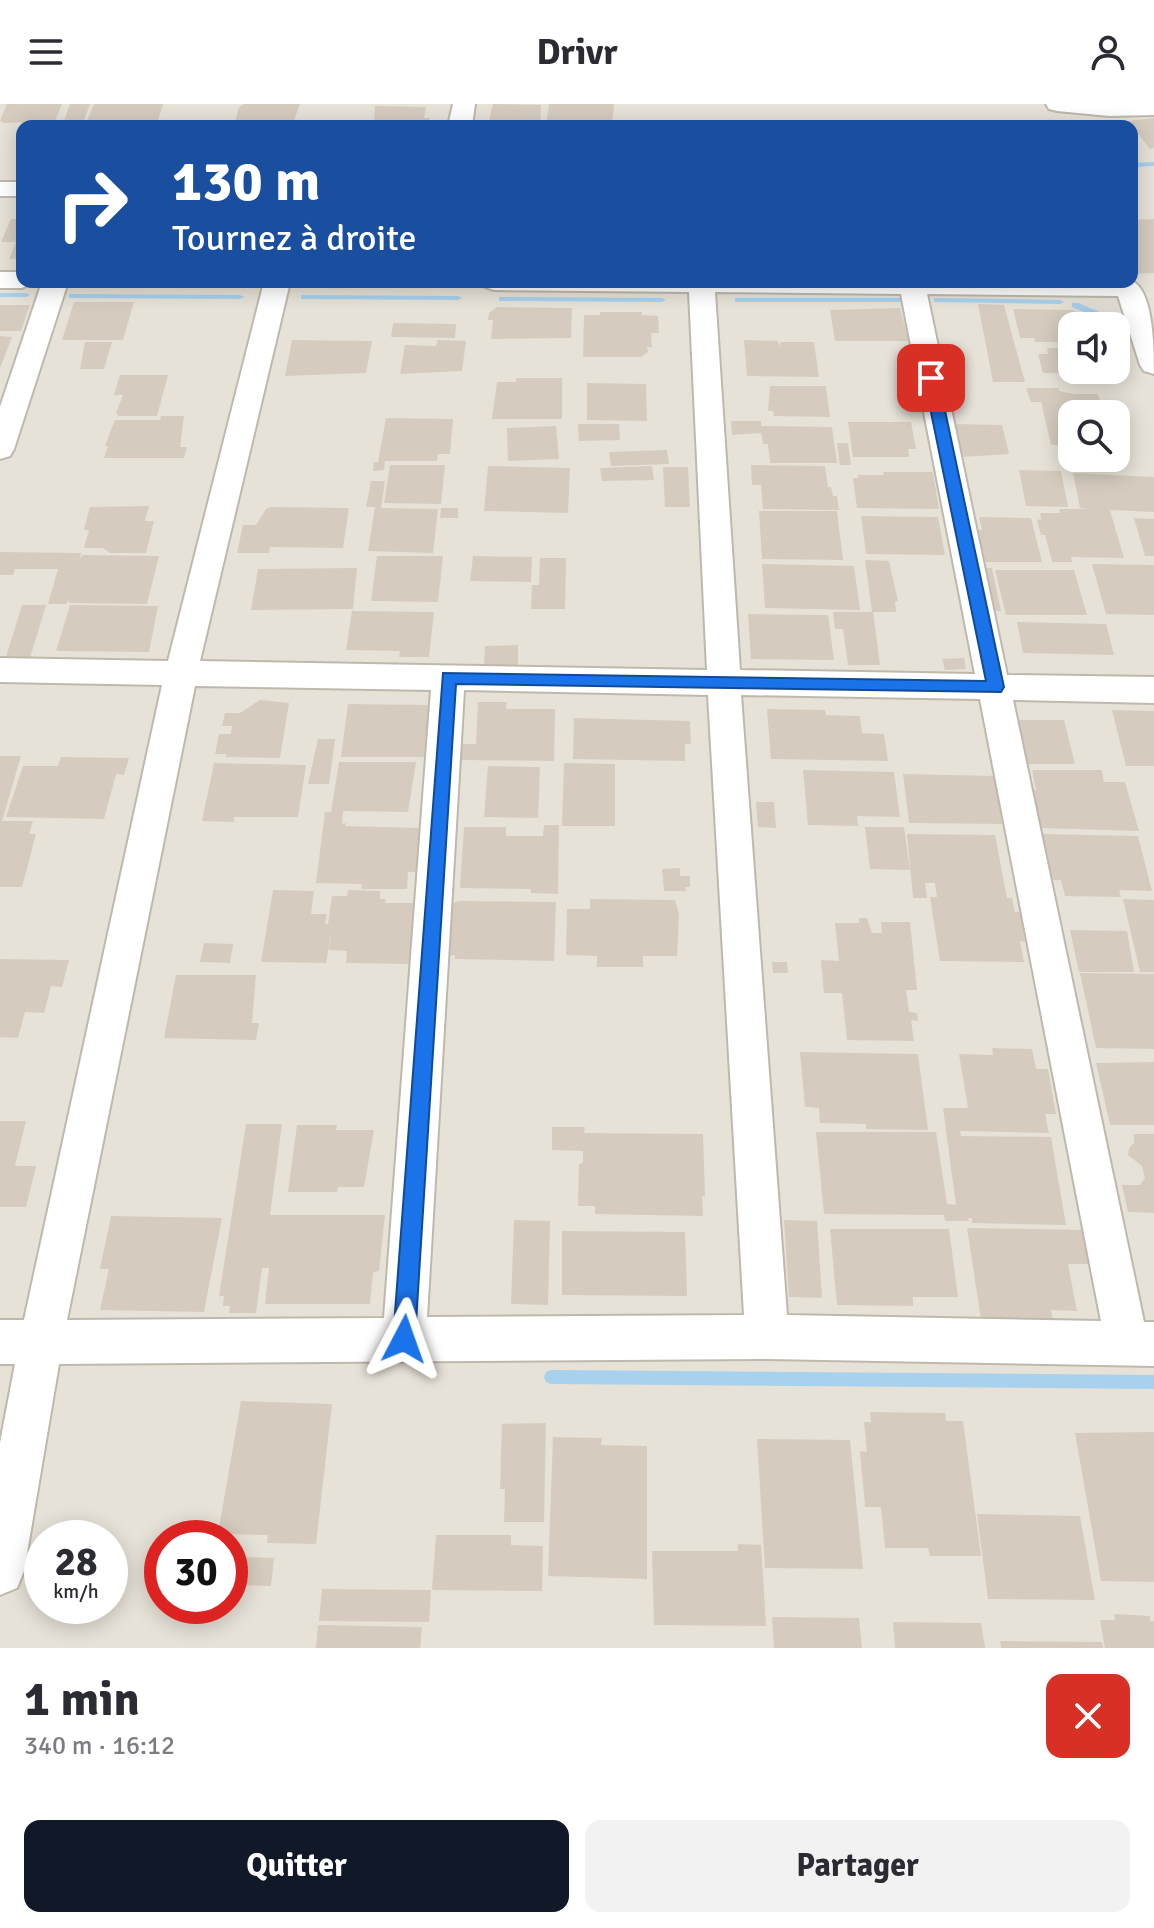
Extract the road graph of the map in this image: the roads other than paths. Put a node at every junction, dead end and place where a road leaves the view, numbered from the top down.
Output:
1 (1057, 104) edge
2 (1154, 108) edge
3 (53, 288) edge
4 (276, 288) edge
5 (701, 288) edge
6 (912, 288) edge
7 (1141, 288) edge
8 (1154, 365) edge
9 (0, 449) edge
10 (0, 670) edge
11 (181, 673) junction
12 (448, 678) junction
13 (724, 683) junction
14 (996, 687) junction
15 (1154, 690) edge
16 (767, 1337) junction
17 (404, 1339) junction
18 (21, 1342) edge
19 (1140, 1344) edge
20 (0, 1571) edge

1 - 2 street
3 - 9 street
4 - 11 street
5 - 13 street
6 - 14 street
7 - 8 street
10 - 11 street
11 - 12 street
11 - 18 street
12 - 13 street
12 - 17 street
13 - 14 street
13 - 16 street
14 - 15 street
14 - 19 street
16 - 17 street
16 - 19 street
17 - 18 street
18 - 20 street

